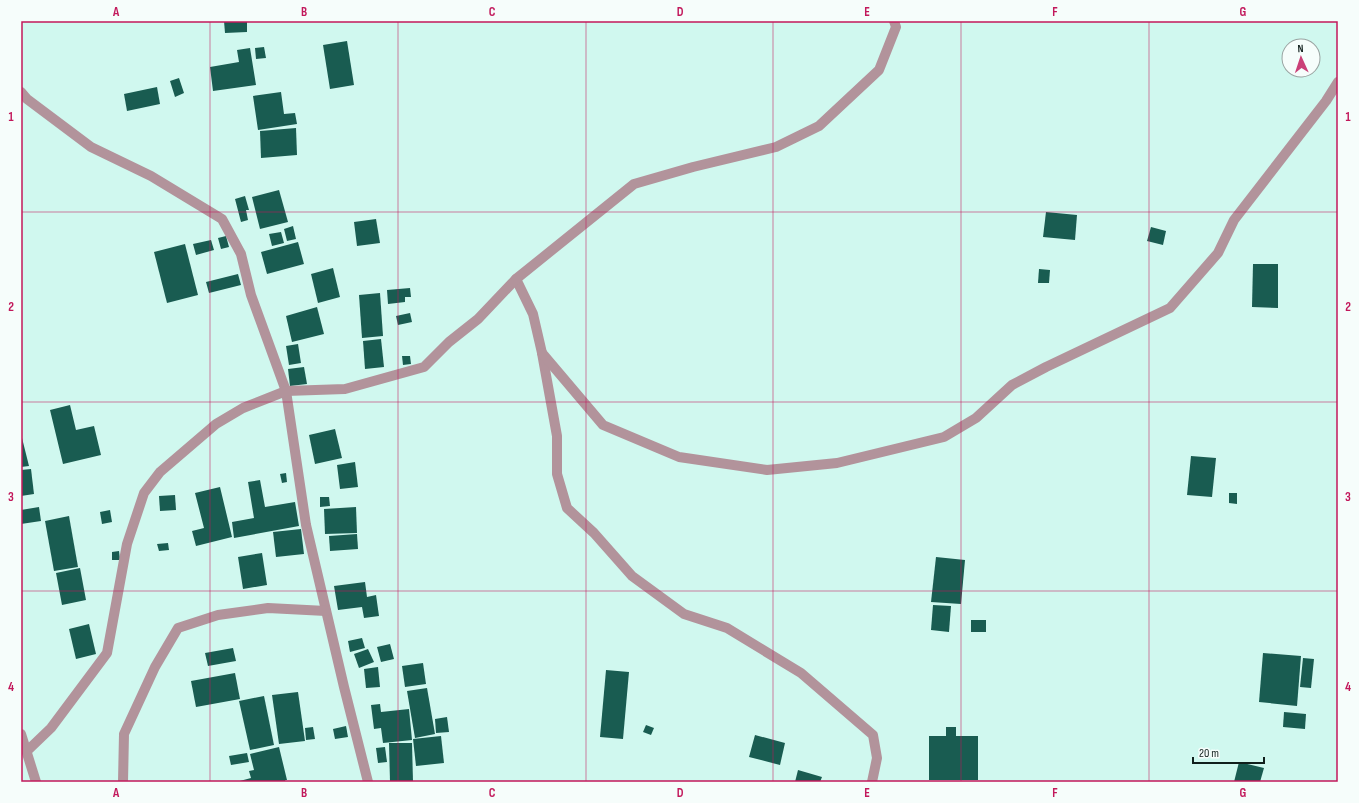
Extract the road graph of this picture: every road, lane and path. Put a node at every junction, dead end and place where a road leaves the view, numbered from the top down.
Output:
1 (894, 21) edge
2 (1338, 82) edge
3 (21, 92) edge
4 (516, 279) junction
5 (542, 353) junction
6 (286, 391) junction
7 (326, 611) junction
8 (21, 734) edge
9 (26, 750) junction
10 (36, 782) edge
11 (123, 782) edge
12 (368, 782) edge
13 (872, 782) edge

1 - 4 street
2 - 5 street
3 - 6 street
4 - 5 street
4 - 6 street
5 - 13 street
6 - 7 street
6 - 9 street
7 - 11 street
7 - 12 street
8 - 9 street
9 - 10 street

